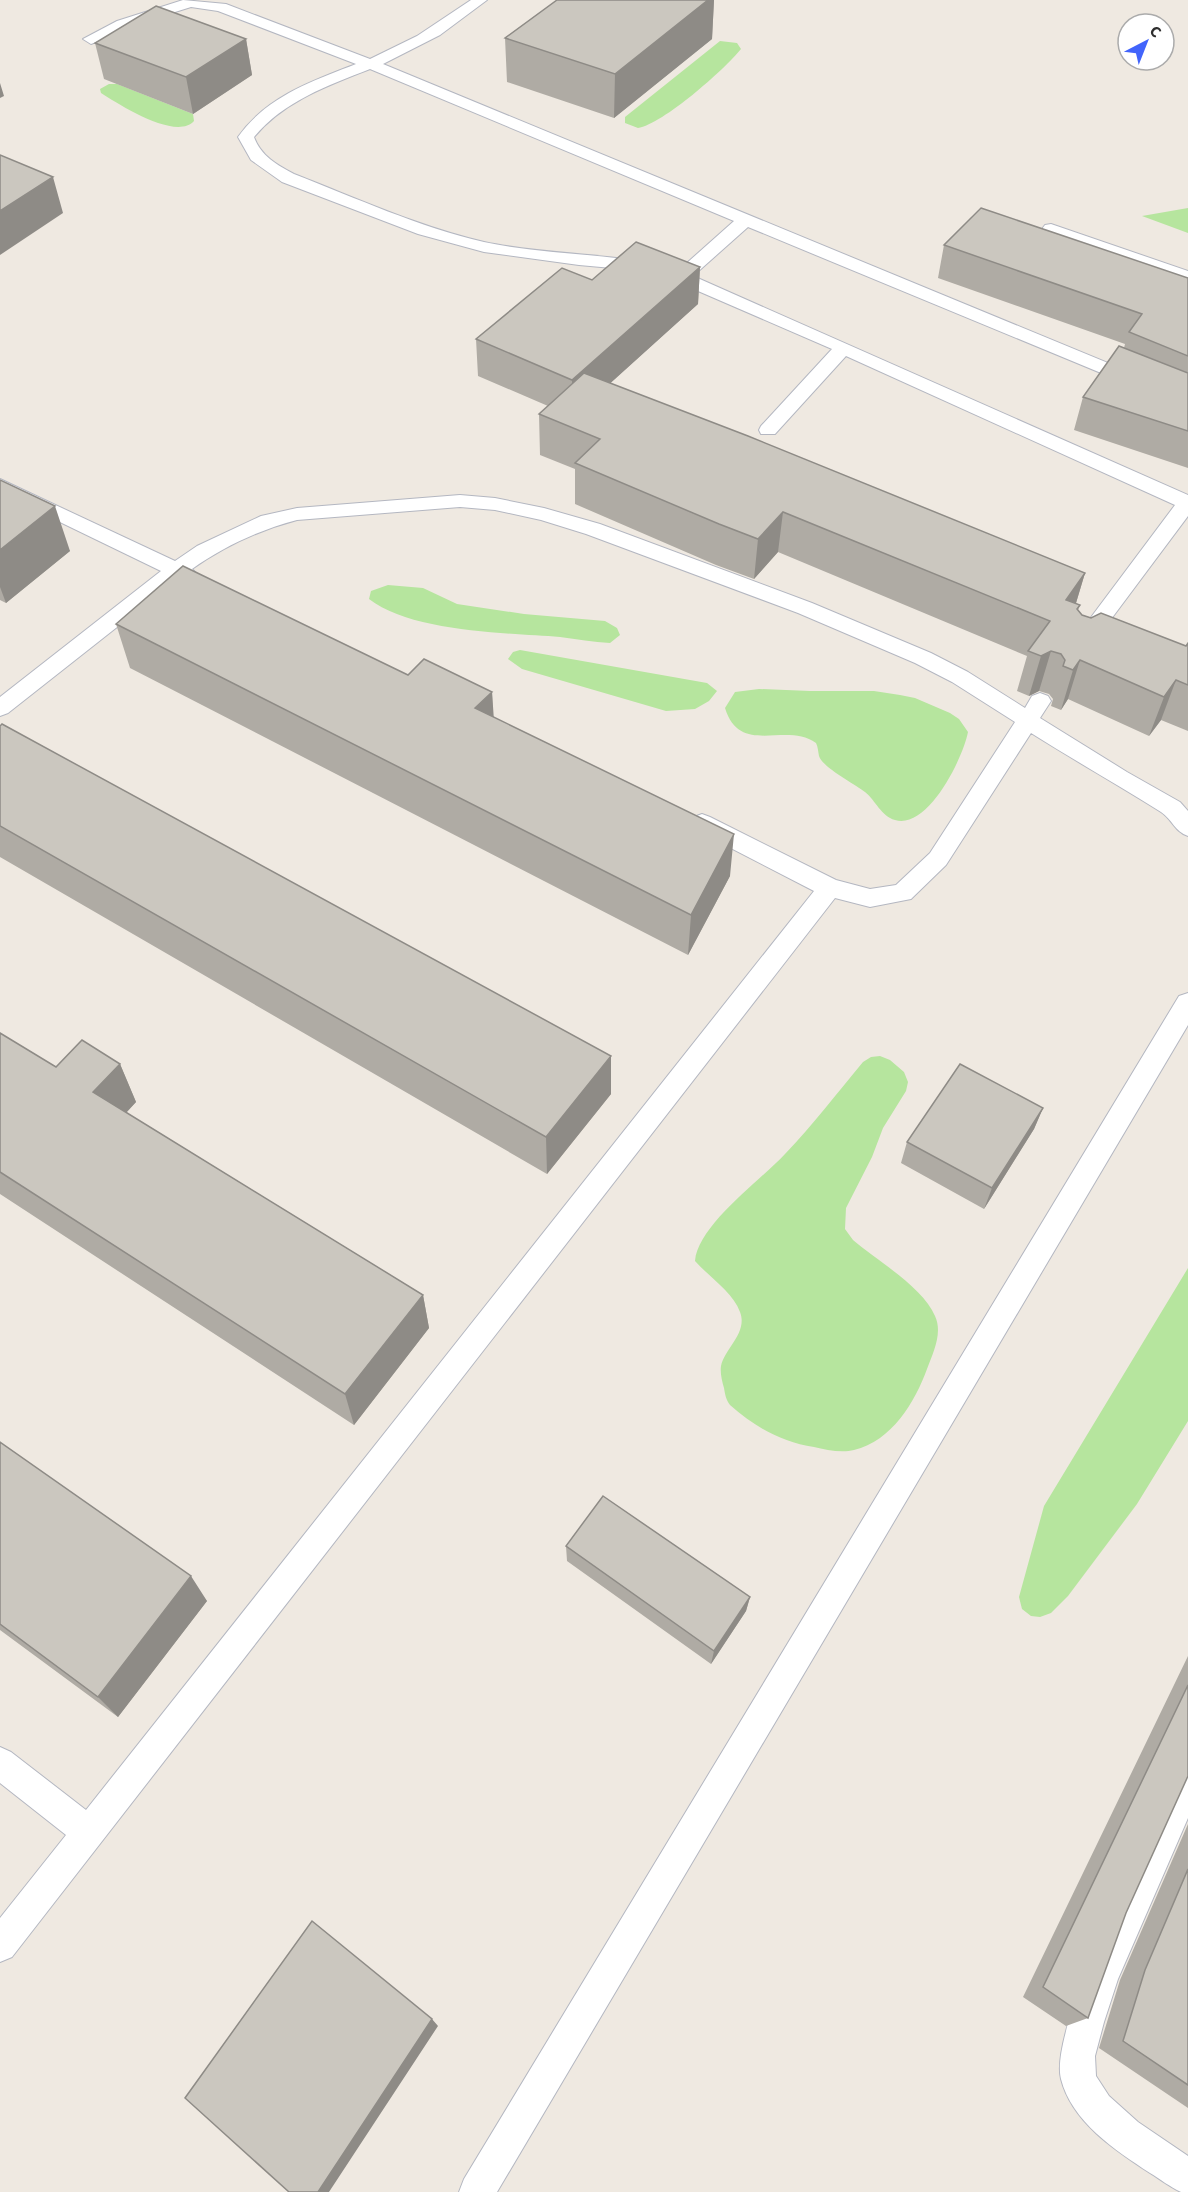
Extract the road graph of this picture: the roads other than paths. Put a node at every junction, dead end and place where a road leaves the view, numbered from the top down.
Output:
1 (480, 0) edge
2 (91, 39) dead end
3 (370, 63) junction
4 (746, 219) junction
5 (1051, 229) edge
6 (682, 277) junction
7 (1188, 277) edge
8 (843, 348) junction
9 (1188, 403) edge
10 (768, 430) dead end
11 (0, 485) edge
12 (1188, 503) edge
13 (177, 570) junction
14 (206, 584) edge
15 (1078, 649) edge
16 (1040, 701) dead end
17 (0, 708) edge
18 (1029, 720) junction
19 (1180, 806) edge
20 (686, 815) edge
21 (1188, 827) edge
22 (830, 888) junction
23 (1188, 1003) edge
24 (0, 1763) edge
25 (1188, 1781) edge
26 (88, 1833) junction
27 (0, 1945) edge
28 (1188, 2177) edge
29 (477, 2192) edge

1 - 3 lane
2 - 3 lane
3 - 4 lane
3 - 6 lane
4 - 6 lane
4 - 9 lane
5 - 7 lane
6 - 8 lane
8 - 10 lane
8 - 12 lane
11 - 13 lane
12 - 15 lane
13 - 14 lane
13 - 17 lane
13 - 18 lane
16 - 18 lane
18 - 19 lane
18 - 22 lane
19 - 21 lane
20 - 22 lane
22 - 26 lane
23 - 29 lane
24 - 26 lane
25 - 28 lane
26 - 27 lane

